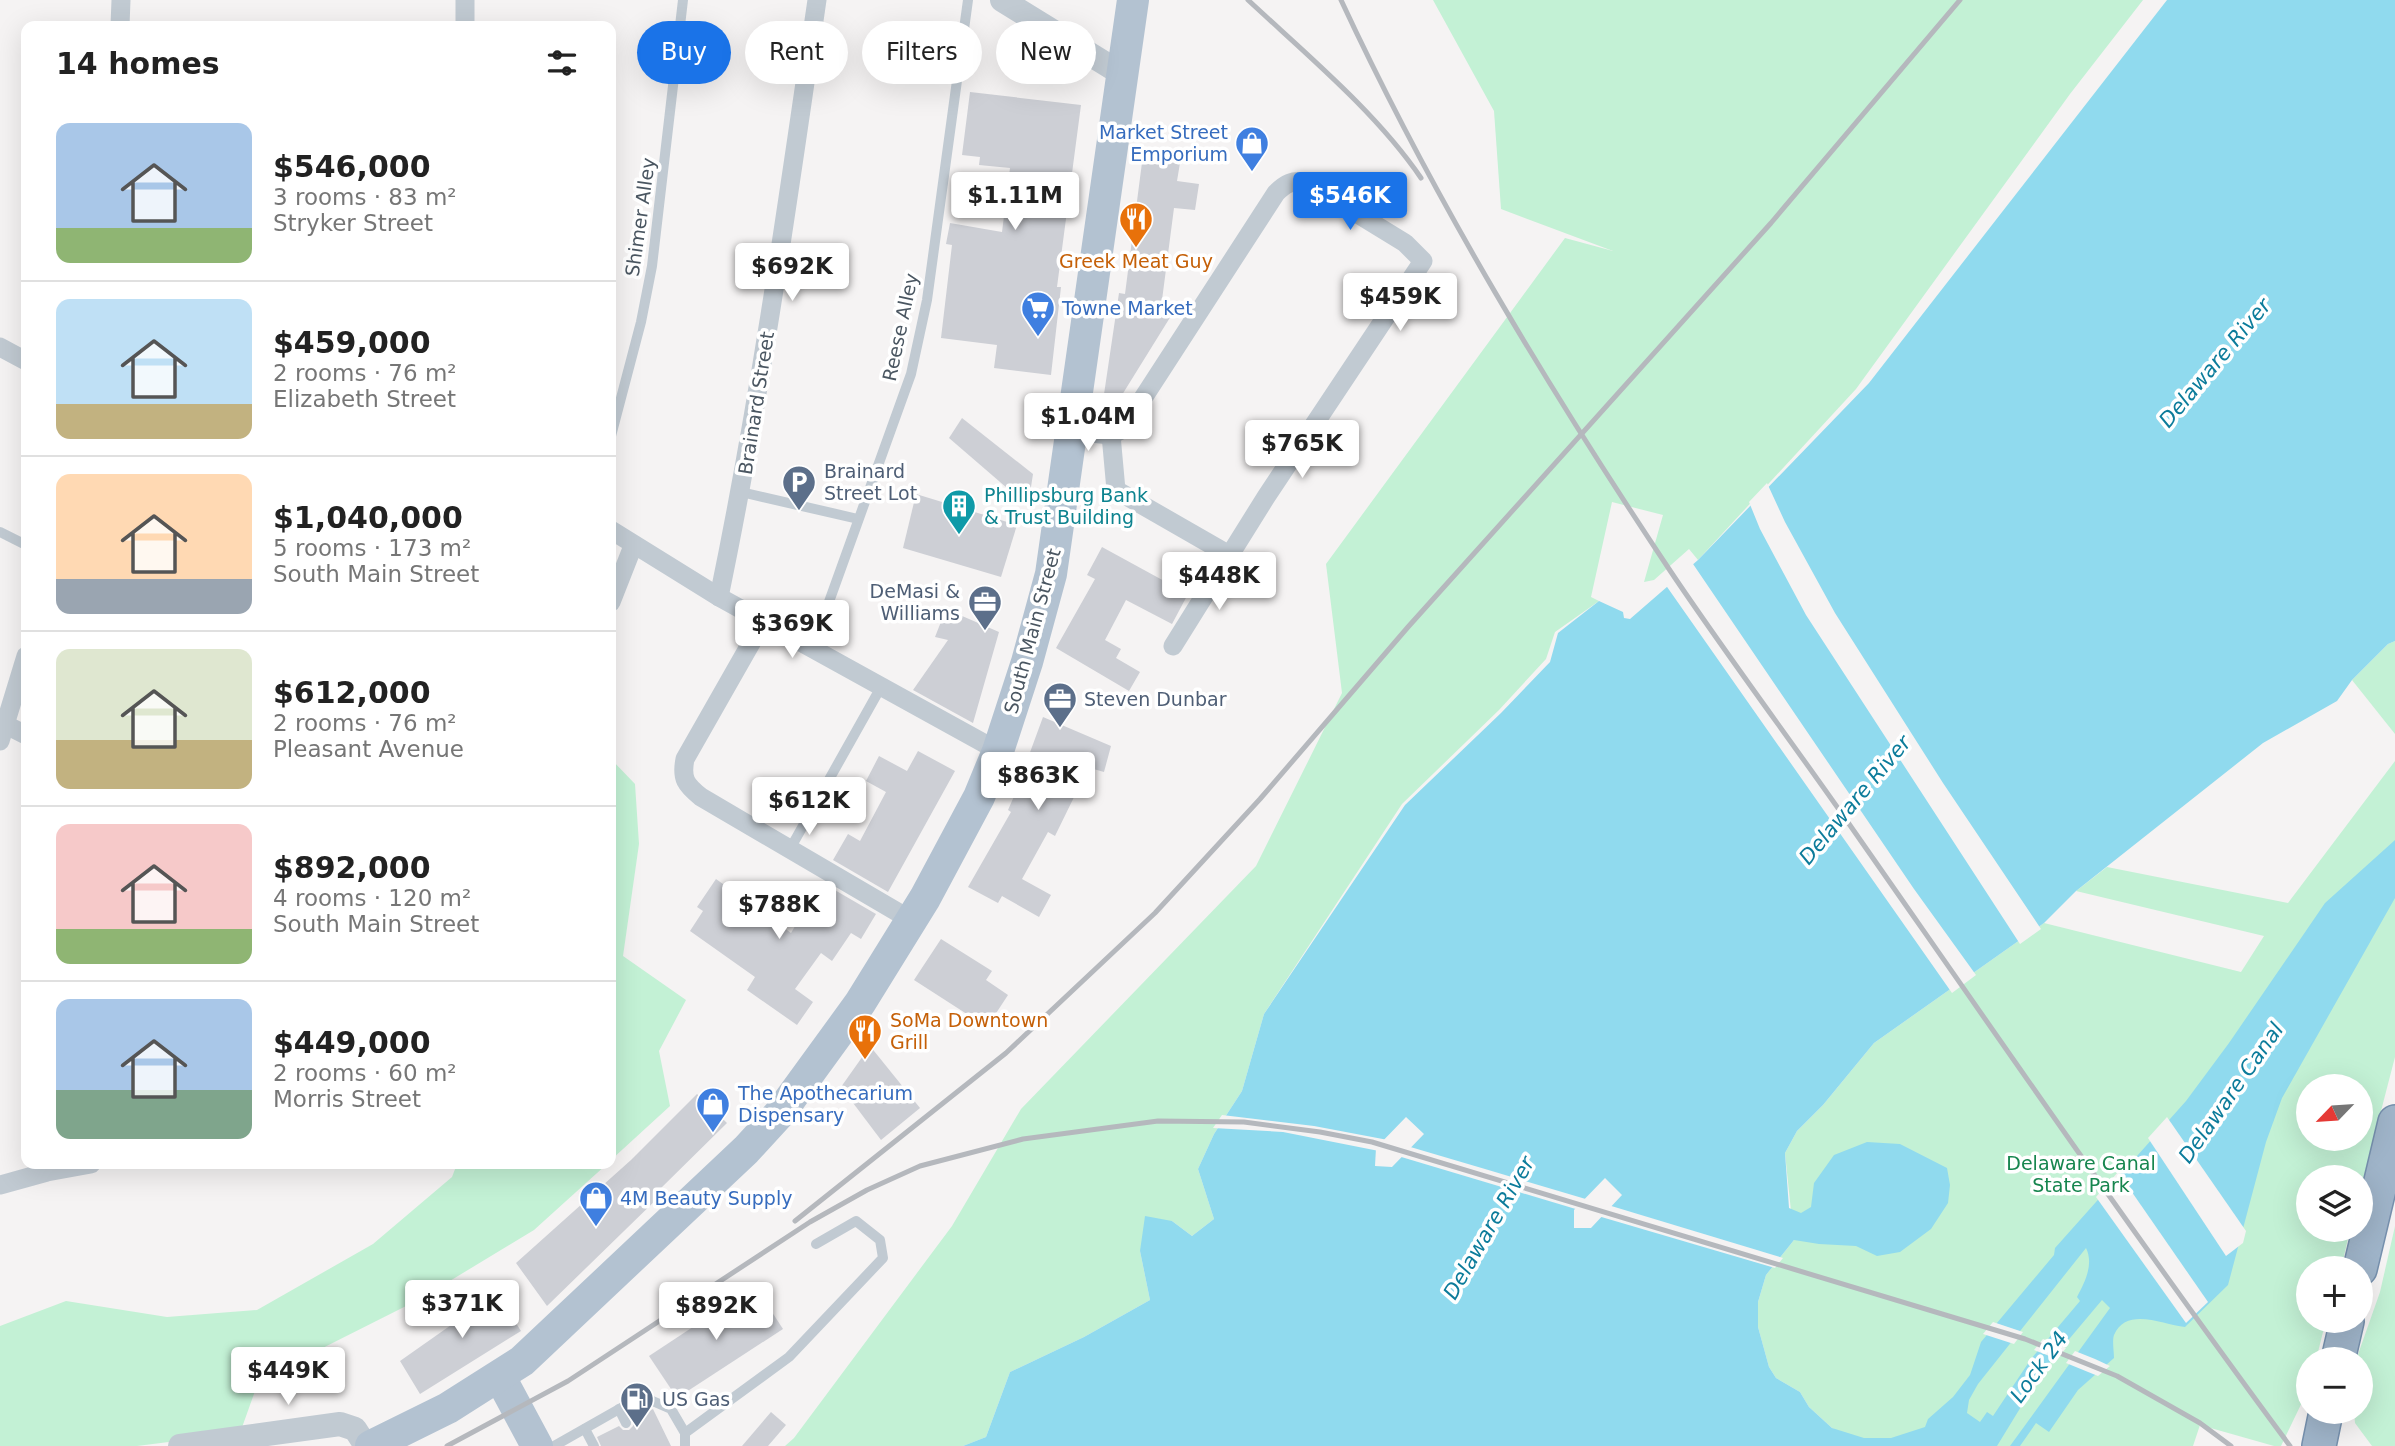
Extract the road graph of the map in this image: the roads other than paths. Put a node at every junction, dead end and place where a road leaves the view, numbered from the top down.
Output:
1 (121, 0) edge
2 (465, 0) edge
3 (683, 0) edge
4 (817, 0) edge
5 (968, 0) edge
6 (1002, 0) edge
7 (1133, 0) edge
8 (120, 21) edge
9 (465, 21) edge
10 (1122, 74) junction
11 (0, 347) edge
12 (21, 358) edge
13 (616, 417) edge
14 (1070, 431) junction
15 (1111, 435) junction
16 (741, 492) junction
17 (858, 519) junction
18 (0, 532) edge
19 (616, 534) edge
20 (21, 542) edge
21 (633, 546) junction
22 (1231, 556) junction
23 (616, 589) edge
24 (719, 597) junction
25 (763, 622) junction
26 (1173, 646) dead end
27 (812, 649) junction
28 (21, 671) edge
29 (881, 687) junction
30 (2, 729) edge
31 (21, 734) edge
32 (998, 751) junction
33 (790, 849) junction
34 (911, 920) junction
35 (2395, 1122) edge
36 (43, 1169) edge
37 (24, 1171) edge
38 (0, 1185) edge
39 (816, 1244) dead end
40 (2363, 1256) edge
41 (500, 1377) junction
42 (619, 1409) junction
43 (625, 1423) dead end
44 (2324, 1424) edge
45 (585, 1429) junction
46 (685, 1433) junction
47 (180, 1446) edge
48 (368, 1446) edge
49 (537, 1446) edge
50 (554, 1446) edge
51 (594, 1446) edge
52 (685, 1446) edge
53 (2319, 1446) edge

1 - 8 street
2 - 9 street
3 - 13 lane, Shimer Alley
4 - 16 street, Brainard Street
5 - 17 lane, Reese Alley
6 - 10 street
7 - 10 main road, South Main Street
10 - 14 main road, South Main Street
11 - 12 street
14 - 15 street
14 - 32 main road, South Main Street
15 - 22 street
15 - 22 street
16 - 17 lane
16 - 24 street, Brainard Street
17 - 27 lane, Reese Alley
18 - 20 lane
19 - 21 street
21 - 23 street
21 - 24 street
22 - 26 street
24 - 25 street
25 - 27 street
25 - 33 street
27 - 29 street
28 - 30 street
29 - 32 street
29 - 33 lane
30 - 31 street
32 - 34 main road, South Main Street
33 - 34 street
34 - 41 main road, South Main Street
35 - 40 highway
36 - 37 street
37 - 38 street
39 - 46 lane
41 - 48 main road, South Main Street
41 - 49 main road
42 - 43 lane
42 - 45 lane
42 - 46 lane
44 - 53 highway
45 - 50 lane
45 - 51 lane
46 - 52 lane
47 - 48 street

